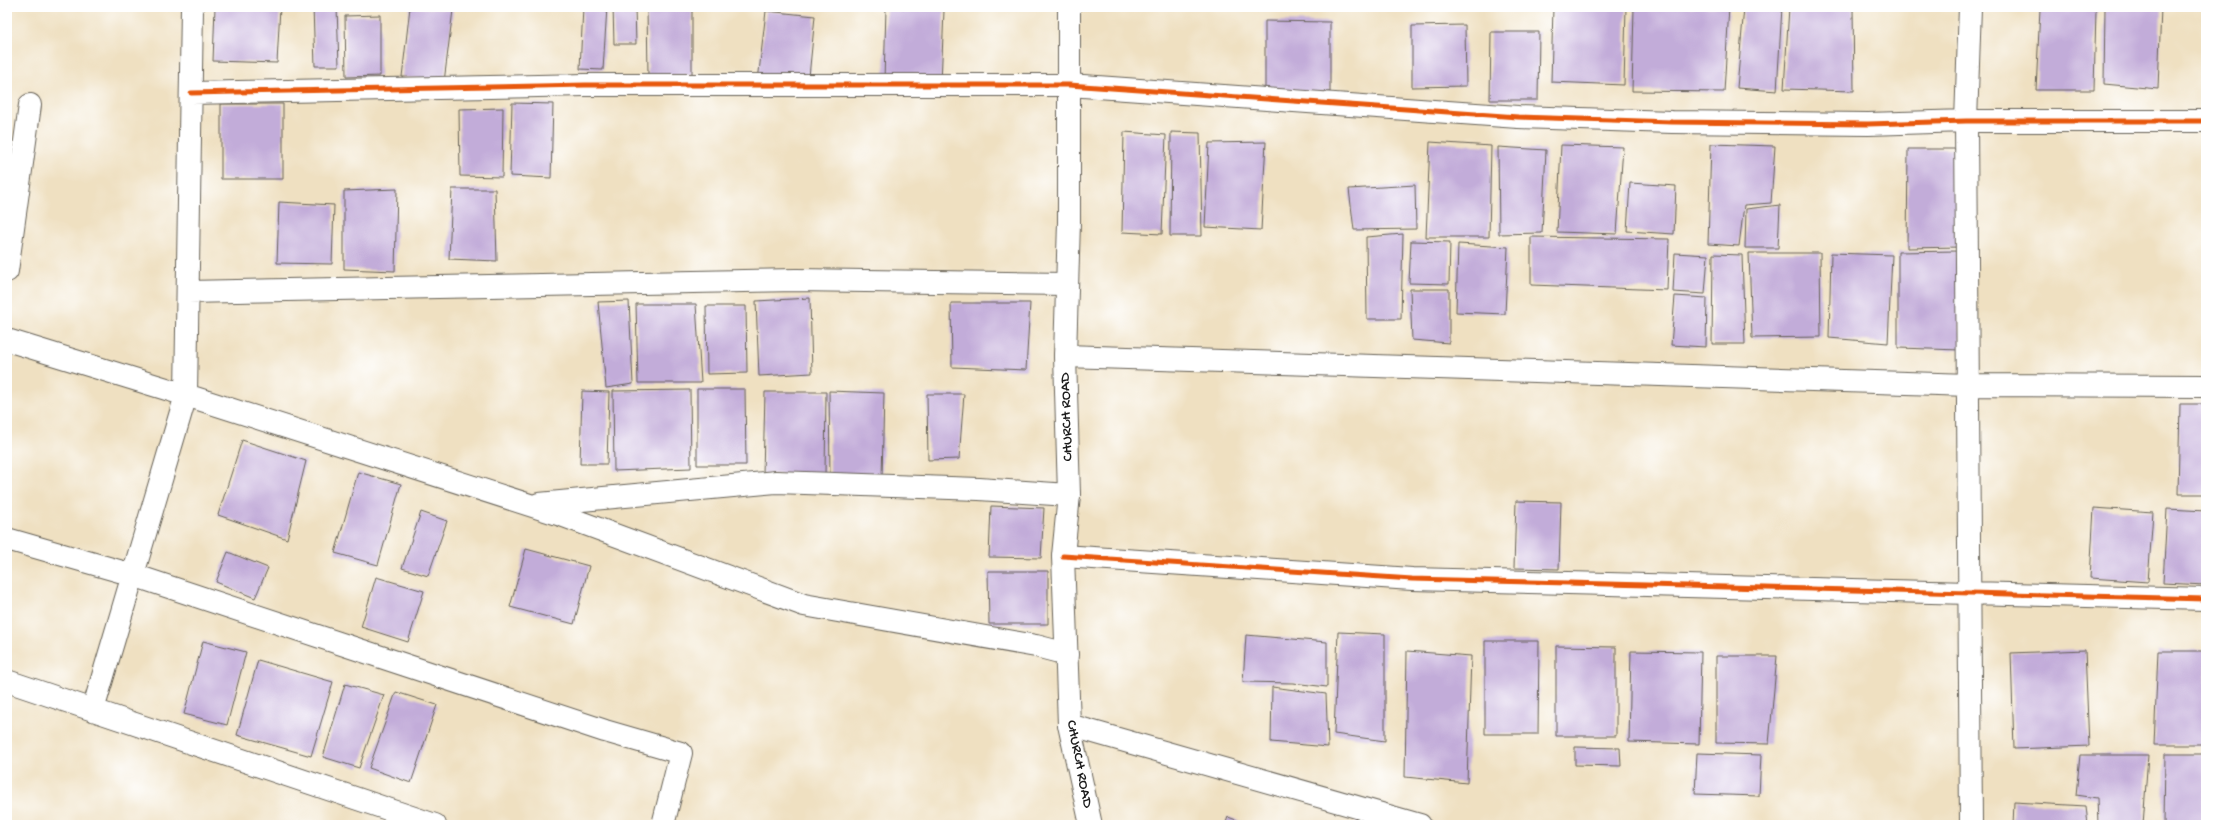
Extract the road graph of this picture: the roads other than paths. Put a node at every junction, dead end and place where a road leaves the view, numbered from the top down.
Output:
1 (192, 7) edge
2 (1069, 7) edge
3 (1970, 7) edge
4 (1069, 86) junction
5 (191, 93) junction
6 (30, 105) dead end
7 (1966, 121) junction
8 (2206, 121) edge
9 (7, 271) edge
10 (1067, 284) junction
11 (188, 292) junction
12 (7, 340) edge
13 (1065, 356) junction
14 (1968, 385) junction
15 (2206, 386) edge
16 (186, 395) junction
17 (1069, 495) junction
18 (528, 505) junction
19 (7, 540) edge
20 (1064, 556) junction
21 (133, 575) junction
22 (1970, 594) junction
23 (2206, 599) edge
24 (1067, 654) junction
25 (7, 681) edge
26 (93, 710) junction
27 (1069, 725) junction
28 (435, 825) edge
29 (663, 825) edge
30 (1091, 825) edge
31 (1420, 825) edge
32 (1971, 825) edge

1 - 5 street
2 - 4 street, CHURCH ROAD
3 - 7 street
4 - 5 street
4 - 7 street
4 - 10 street, CHURCH ROAD
5 - 11 street
6 - 9 street
7 - 8 street
7 - 14 street
10 - 11 street
10 - 13 street, CHURCH ROAD
11 - 16 street
12 - 16 street
13 - 14 street
13 - 17 street, CHURCH ROAD
14 - 15 street
14 - 22 street
16 - 18 street
16 - 21 street
17 - 18 street
17 - 20 street, CHURCH ROAD
18 - 24 street
19 - 21 street
20 - 22 street
20 - 24 street, CHURCH ROAD
21 - 26 street
21 - 29 street
22 - 23 street
22 - 32 street
24 - 27 street, CHURCH ROAD
25 - 26 street
26 - 28 street
27 - 30 street, CHURCH ROAD
27 - 31 street

